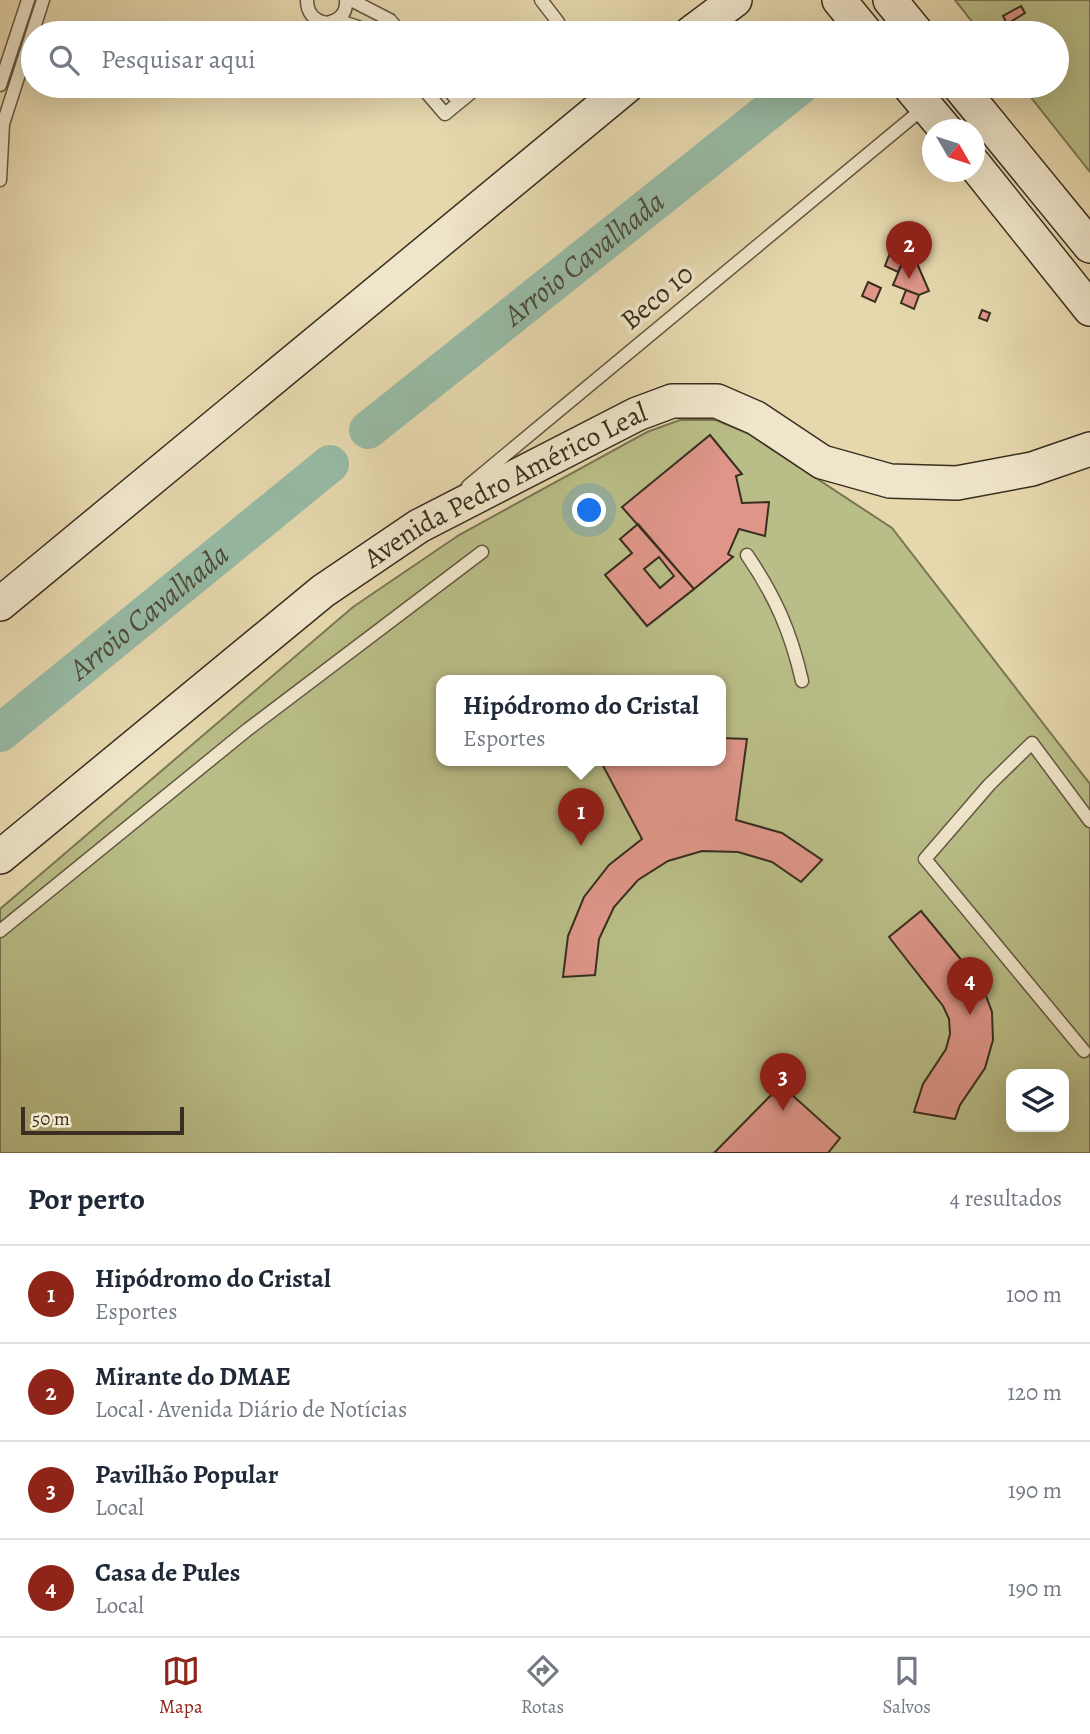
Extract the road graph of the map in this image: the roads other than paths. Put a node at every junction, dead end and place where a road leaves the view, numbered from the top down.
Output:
1 (28, 0) edge
2 (43, 0) edge
3 (348, 0) edge
4 (541, 0) edge
5 (839, 0) edge
6 (890, 0) edge
7 (306, 1) edge
8 (727, 3) edge
9 (337, 20) junction
10 (21, 21) edge
11 (21, 21) edge
12 (36, 21) edge
13 (320, 21) edge
14 (334, 21) edge
15 (340, 21) edge
16 (391, 21) edge
17 (557, 21) edge
18 (705, 21) edge
19 (856, 21) edge
20 (907, 21) edge
21 (21, 68) edge
22 (0, 85) edge
23 (431, 98) edge
24 (456, 98) edge
25 (464, 98) edge
26 (612, 98) edge
27 (970, 98) edge
28 (459, 102) junction
29 (927, 107) edge
30 (985, 177) edge
31 (0, 180) edge
32 (1090, 246) edge
33 (1090, 309) edge
34 (1090, 449) edge
35 (419, 526) junction
36 (482, 552) dead end
37 (747, 555) dead end
38 (0, 604) edge
39 (802, 681) dead end
40 (1090, 821) edge
41 (0, 857) edge
42 (0, 931) edge
43 (1084, 1051) dead end

1 - 10 lane
2 - 12 lane
3 - 9 lane
3 - 16 lane
4 - 17 lane
5 - 19 main road
6 - 20 main road
7 - 13 lane
8 - 18 main road
9 - 14 lane
9 - 15 lane
11 - 22 lane
21 - 31 lane
23 - 28 lane
24 - 28 lane
25 - 28 lane
26 - 38 main road
27 - 32 main road
29 - 35 lane, Beco 10
30 - 33 main road
34 - 35 main road, Avenida Pedro Américo Leal
35 - 41 main road, Avenida Pedro Américo Leal
36 - 42 lane
37 - 39 lane
40 - 43 lane

